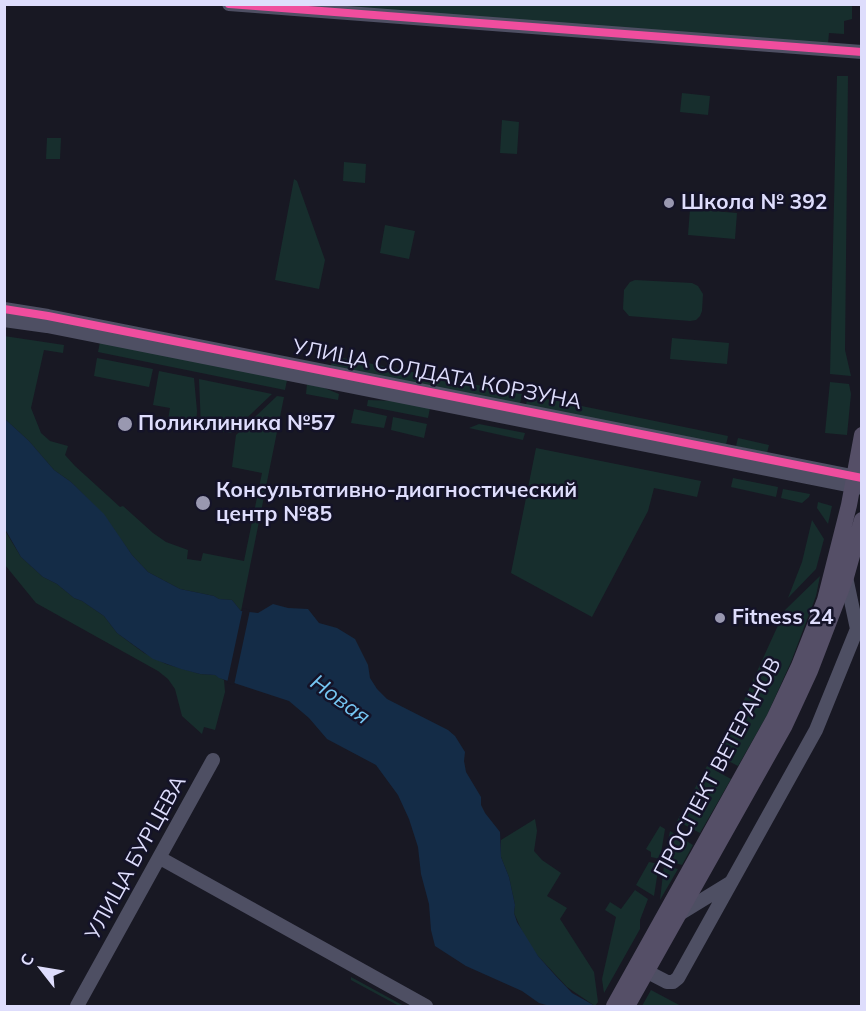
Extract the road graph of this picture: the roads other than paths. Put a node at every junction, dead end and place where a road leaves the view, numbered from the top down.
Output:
1 (229, 4) edge
2 (861, 52) edge
3 (4, 309) edge
4 (4, 320) edge
5 (861, 435) edge
6 (858, 482) edge
7 (861, 520) edge
8 (846, 577) junction
9 (213, 760) dead end
10 (160, 858) junction
11 (732, 882) junction
12 (681, 913) junction
13 (642, 968) junction
14 (77, 1006) edge
15 (426, 1006) edge
16 (614, 1006) edge
17 (627, 1006) edge

1 - 2 street
3 - 6 street, УЛИЦА СОЛДАТА КОРЗУНА
4 - 6 street, УЛИЦА СОЛДАТА КОРЗУНА
5 - 6 main road, ПРОСПЕКТ ВЕТЕРАНОВ
6 - 13 main road, ПРОСПЕКТ ВЕТЕРАНОВ
7 - 8 main road, ПРОСПЕКТ ВЕТЕРАНОВ
8 - 11 street
8 - 12 main road, ПРОСПЕКТ ВЕТЕРАНОВ
9 - 10 street, УЛИЦА БУРЦЕВА
10 - 14 street, УЛИЦА БУРЦЕВА
10 - 15 street
11 - 12 street
11 - 13 street
12 - 13 main road, ПРОСПЕКТ ВЕТЕРАНОВ
13 - 16 main road, ПРОСПЕКТ ВЕТЕРАНОВ
13 - 17 main road, ПРОСПЕКТ ВЕТЕРАНОВ

